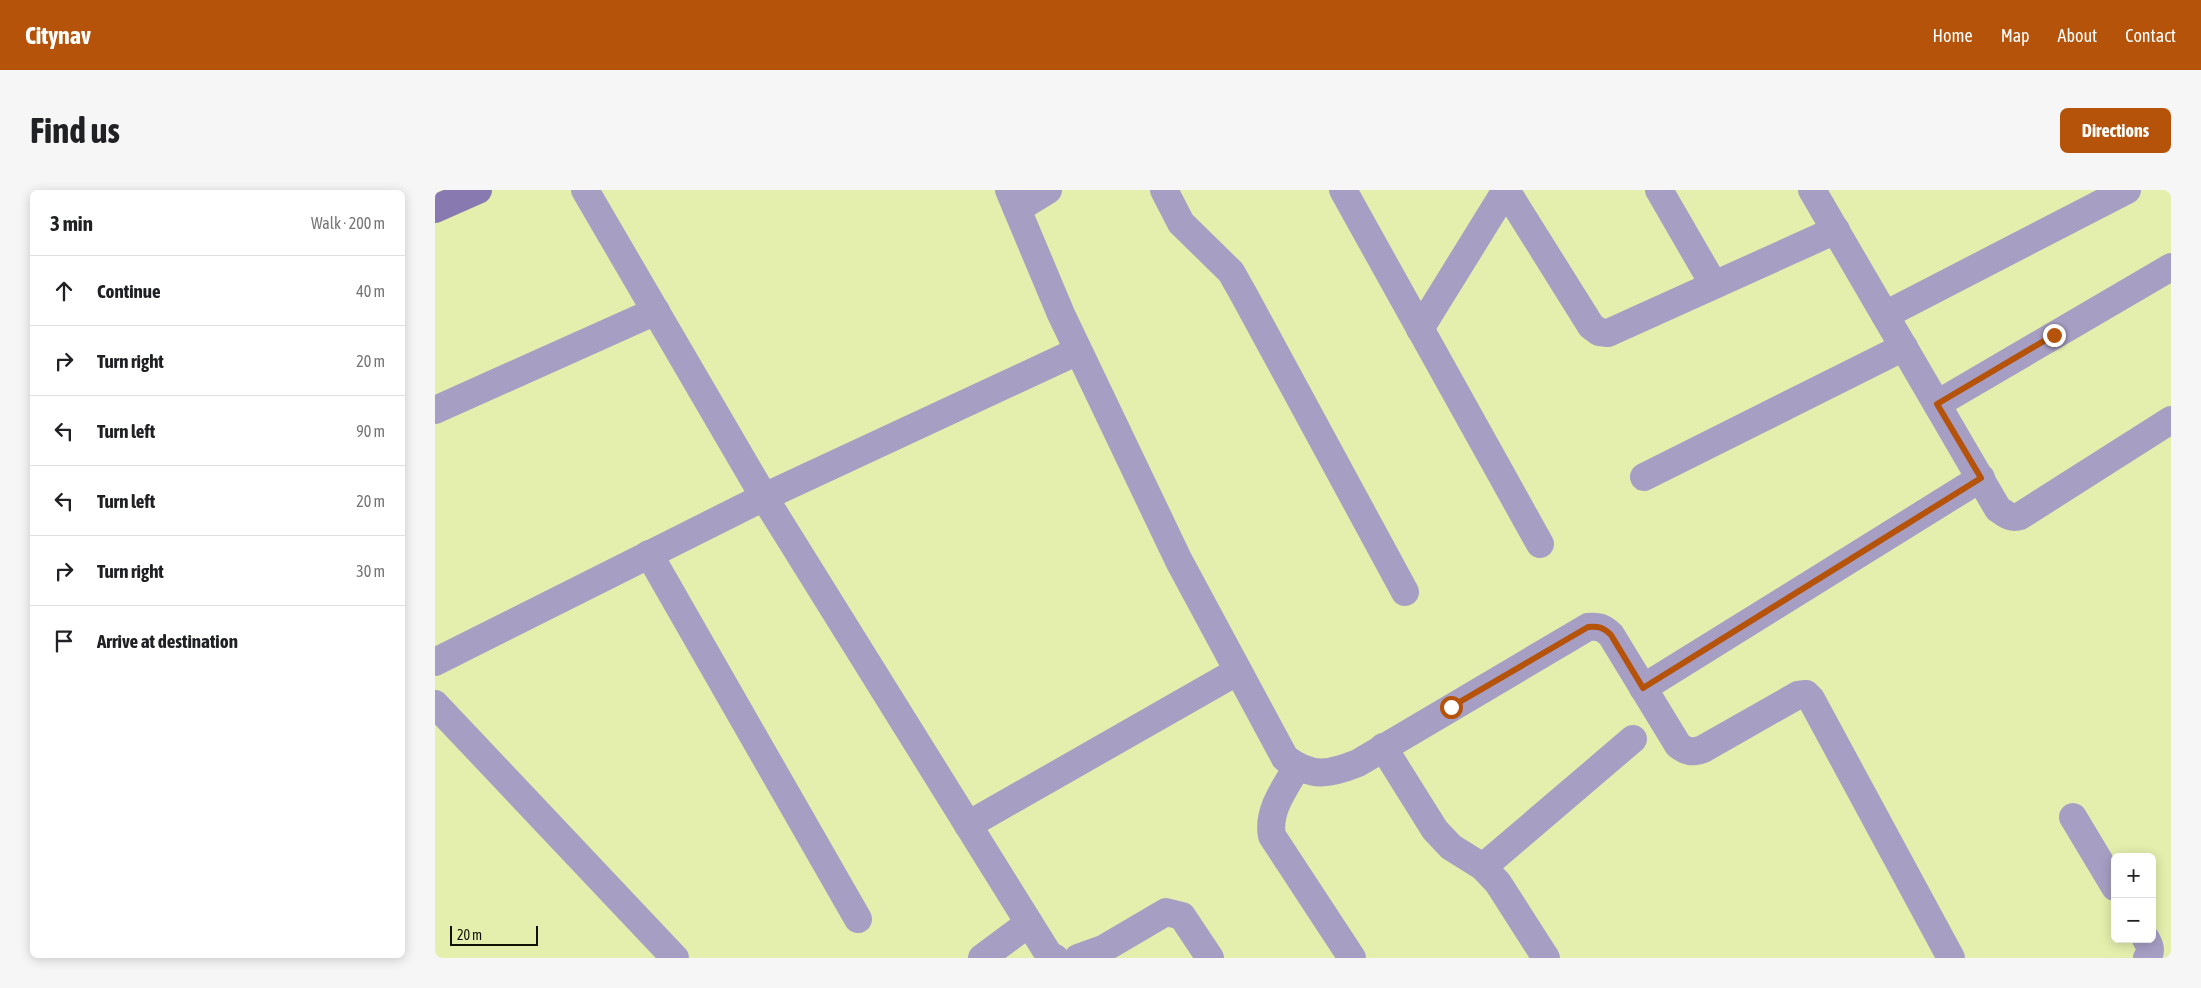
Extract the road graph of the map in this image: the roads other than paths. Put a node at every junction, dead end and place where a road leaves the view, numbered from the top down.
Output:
1 (478, 190) edge
2 (585, 190) edge
3 (1048, 190) edge
4 (1164, 190) edge
5 (1343, 190) edge
6 (1506, 190) edge
7 (1659, 190) edge
8 (1812, 190) edge
9 (2127, 190) edge
10 (1013, 199) edge
11 (435, 209) edge
12 (1836, 230) junction
13 (2171, 267) edge
14 (1714, 285) junction
15 (656, 311) junction
16 (1885, 315) junction
17 (1420, 329) junction
18 (1904, 347) junction
19 (1078, 351) junction
20 (1937, 404) junction
21 (435, 410) edge
22 (2171, 420) edge
23 (1644, 477) dead end
24 (1981, 478) junction
25 (764, 497) junction
26 (1540, 544) dead end
27 (649, 554) junction
28 (1405, 592) dead end
29 (435, 662) edge
30 (1237, 671) junction
31 (1643, 688) junction
32 (435, 704) edge
33 (1633, 739) dead end
34 (1383, 747) junction
35 (1297, 766) junction
36 (2073, 817) dead end
37 (968, 825) junction
38 (1483, 868) junction
39 (2111, 880) edge
40 (858, 919) dead end
41 (1029, 923) junction
42 (2148, 943) edge
43 (675, 958) edge
44 (982, 958) edge
45 (1055, 958) edge
46 (1078, 958) edge
47 (1211, 958) edge
48 (1352, 958) edge
49 (1546, 958) edge
50 (1951, 958) edge
51 (2147, 958) edge

1 - 11 main road
2 - 15 street
3 - 10 street
4 - 28 street
5 - 17 street
6 - 14 street
6 - 17 street
7 - 14 street
8 - 12 street
9 - 16 street
10 - 19 street
12 - 14 street
12 - 16 street
13 - 20 street
15 - 21 street
15 - 25 street
16 - 18 street
17 - 26 street
18 - 20 street
18 - 23 street
19 - 25 street
19 - 30 street
20 - 24 street
22 - 24 street
24 - 31 street
25 - 27 street
25 - 37 street
27 - 29 street
27 - 40 street
30 - 35 street
30 - 37 street
31 - 34 street
31 - 50 street
32 - 43 street
33 - 38 street
34 - 35 street
34 - 38 street
35 - 48 street
36 - 39 street
37 - 41 street
38 - 49 street
41 - 44 street
41 - 45 street
42 - 51 street
46 - 47 street

